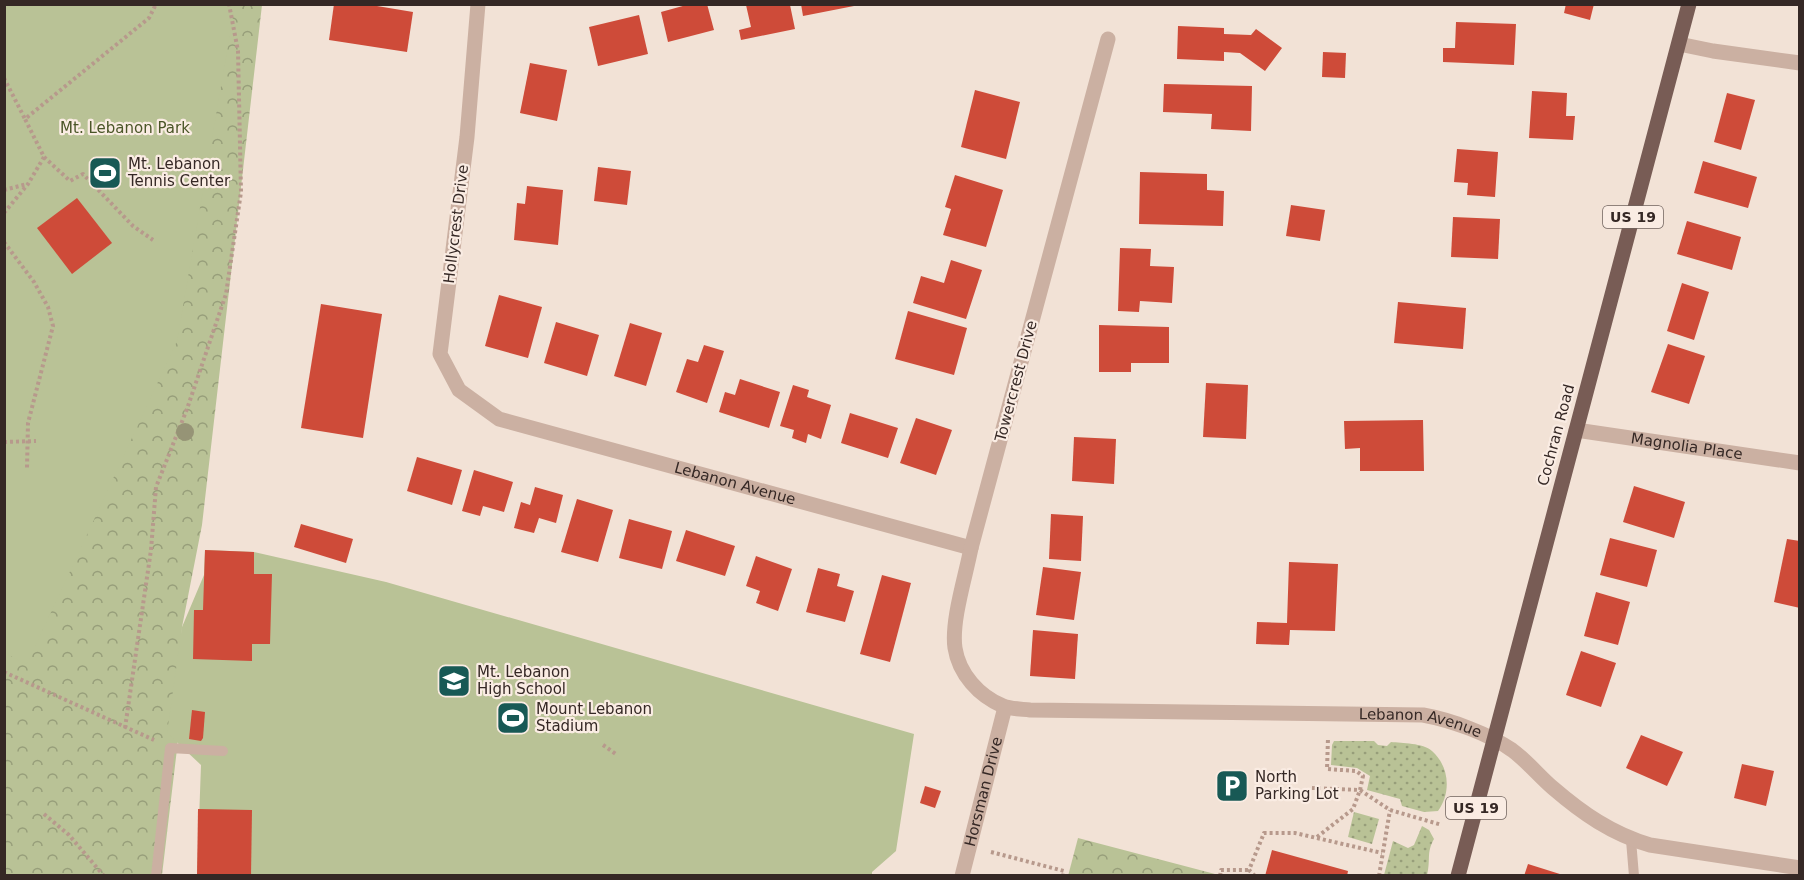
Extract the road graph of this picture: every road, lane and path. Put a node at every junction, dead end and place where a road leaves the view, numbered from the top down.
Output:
1 (156, 4) edge
2 (229, 4) edge
3 (478, 4) edge
4 (1689, 4) edge
5 (1108, 39) dead end
6 (1679, 44) junction
7 (1800, 63) edge
8 (4, 78) edge
9 (26, 119) junction
10 (44, 158) junction
11 (28, 184) junction
12 (4, 190) edge
13 (4, 213) edge
14 (153, 240) dead end
15 (4, 242) edge
16 (499, 419) joint
17 (1576, 430) junction
18 (27, 441) junction
19 (36, 441) dead end
20 (4, 442) edge
21 (1800, 463) edge
22 (27, 468) dead end
23 (971, 548) junction
24 (4, 672) edge
25 (1005, 707) junction
26 (570, 722) dead end
27 (125, 728) junction
28 (584, 732) dead end
29 (1328, 738) dead end
30 (1493, 741) junction
31 (603, 745) dead end
32 (170, 748) junction
33 (223, 751) dead end
34 (617, 755) dead end
35 (1312, 788) dead end
36 (1360, 790) junction
37 (1390, 810) junction
38 (44, 814) dead end
39 (1442, 825) dead end
40 (1317, 837) junction
41 (1630, 840) junction
42 (991, 852) dead end
43 (1382, 853) junction
44 (1800, 868) edge
45 (1249, 870) junction
46 (104, 876) edge
47 (156, 876) edge
48 (962, 876) edge
49 (1063, 876) edge
50 (1220, 876) edge
51 (1255, 876) edge
52 (1378, 876) edge
53 (1458, 876) edge
54 (1634, 876) edge

1 - 9 path
2 - 27 path
3 - 16 street, Hollycrest Drive
4 - 6 main road, Cochran Road / US 19
5 - 23 street, Towercrest Drive
6 - 7 street
6 - 17 main road, Cochran Road / US 19
8 - 9 path
9 - 10 path
10 - 11 path
10 - 14 path
11 - 12 path
11 - 13 path
15 - 18 path
16 - 23 street, Lebanon Avenue
17 - 21 street, Magnolia Place
17 - 30 main road, Cochran Road / US 19
18 - 19 path
18 - 20 path
18 - 22 path
23 - 25 street, Towercrest Drive
24 - 27 path
25 - 30 street, Lebanon Avenue
25 - 48 street, Horsman Drive
26 - 28 path
27 - 32 path
29 - 36 path
30 - 41 street, Lebanon Avenue
30 - 53 main road, Cochran Road / US 19
31 - 34 path
32 - 33 lane
32 - 47 lane
35 - 36 path
36 - 37 path
36 - 40 path
37 - 39 path
37 - 43 path
38 - 46 path
40 - 43 path
40 - 45 path
41 - 44 street, Lebanon Avenue
41 - 54 lane
42 - 49 path
43 - 52 path
45 - 50 path
45 - 51 path

